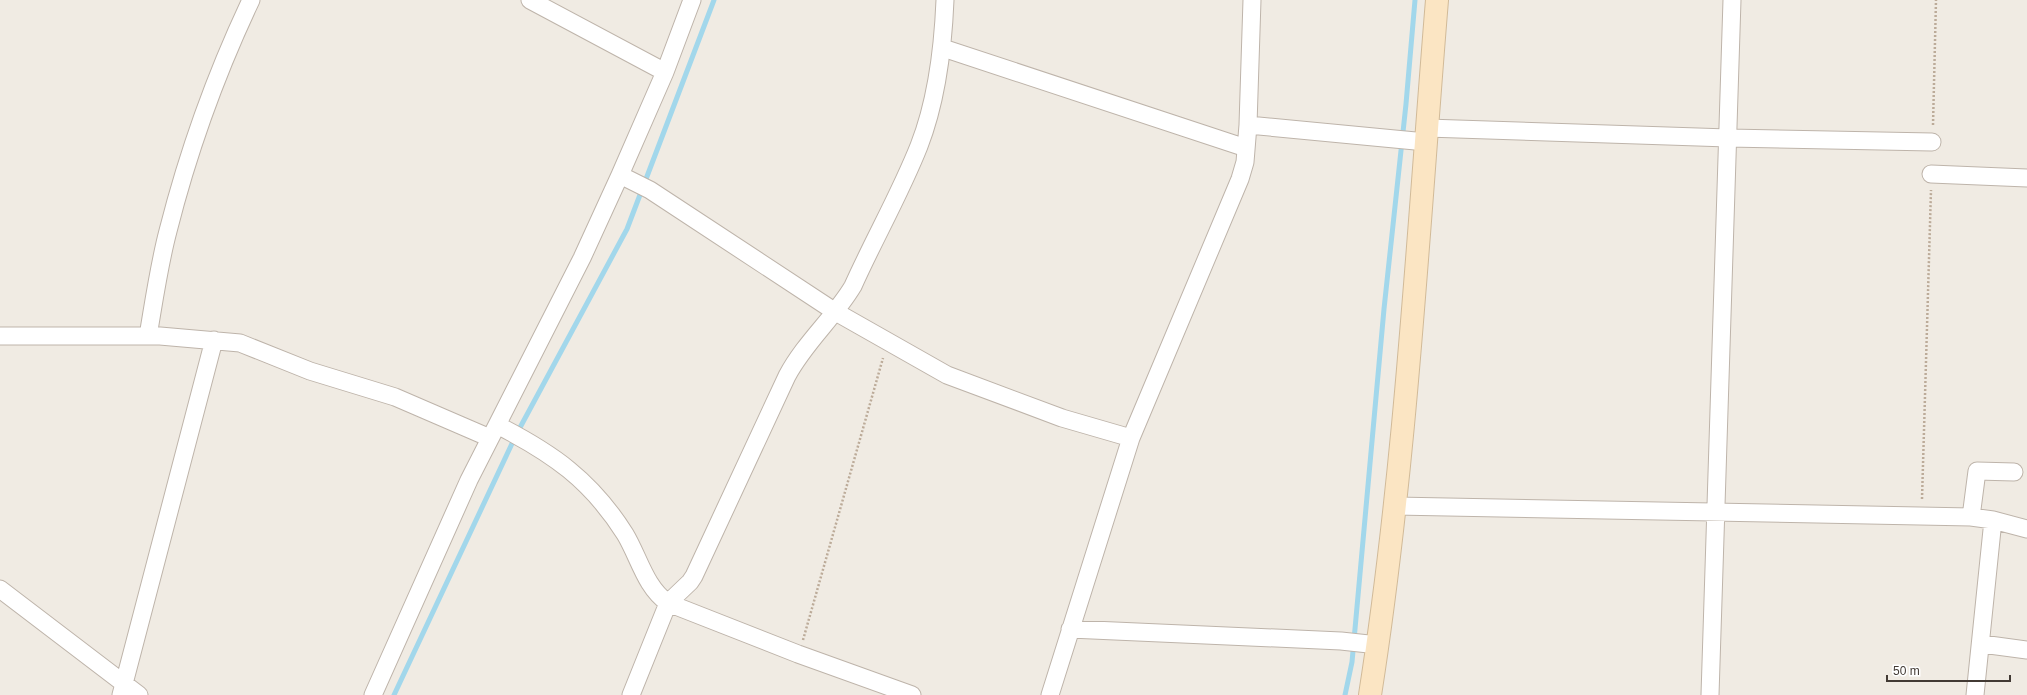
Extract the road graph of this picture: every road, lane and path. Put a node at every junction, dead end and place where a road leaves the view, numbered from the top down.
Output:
1 (251, 0) edge
2 (530, 0) edge
3 (692, 0) edge
4 (945, 0) edge
5 (1252, 0) edge
6 (1437, 0) edge
7 (1732, 0) edge
8 (1936, 0) edge
9 (943, 48) junction
10 (665, 72) junction
11 (1248, 125) junction
12 (1426, 135) junction
13 (1728, 138) junction
14 (1932, 142) joint
15 (1246, 148) junction
16 (1931, 174) joint
17 (625, 178) junction
18 (2027, 178) edge
19 (834, 311) junction
20 (0, 336) edge
21 (148, 336) junction
22 (214, 340) junction
23 (888, 342) junction
24 (498, 431) junction
25 (1131, 438) junction
26 (2014, 472) dead end
27 (1395, 506) junction
28 (1716, 513) junction
29 (1922, 516) junction
30 (1971, 517) junction
31 (1993, 520) junction
32 (2027, 528) edge
33 (0, 589) edge
34 (668, 603) junction
35 (1070, 629) junction
36 (1369, 644) junction
37 (1982, 644) junction
38 (2027, 650) edge
39 (798, 654) junction
40 (122, 689) edge
41 (139, 695) edge
42 (373, 695) edge
43 (631, 695) edge
44 (912, 695) edge
45 (1050, 695) edge
46 (1370, 695) edge
47 (1710, 695) edge
48 (1975, 695) edge

1 - 21 street
2 - 10 street
3 - 10 street
4 - 9 street
5 - 11 street
6 - 12 street
7 - 13 street
8 - 14 path
9 - 15 street
9 - 19 street
10 - 17 street
11 - 12 street
11 - 15 street
12 - 13 street
12 - 27 street
13 - 14 street
13 - 28 street
15 - 25 street
16 - 18 street
16 - 29 path
17 - 19 street
17 - 24 street
19 - 23 street
19 - 34 street
20 - 21 street
21 - 22 street
22 - 24 street
22 - 40 street
23 - 25 street
23 - 39 path
24 - 34 street
24 - 42 street
25 - 35 street
26 - 30 street
27 - 28 street
27 - 36 street
28 - 29 street
28 - 47 street
29 - 30 street
30 - 31 street
31 - 32 street
31 - 37 street
33 - 40 street
34 - 39 street
34 - 43 street
35 - 36 street
35 - 45 street
36 - 46 street
37 - 38 street
37 - 48 street
39 - 44 street
40 - 41 street

